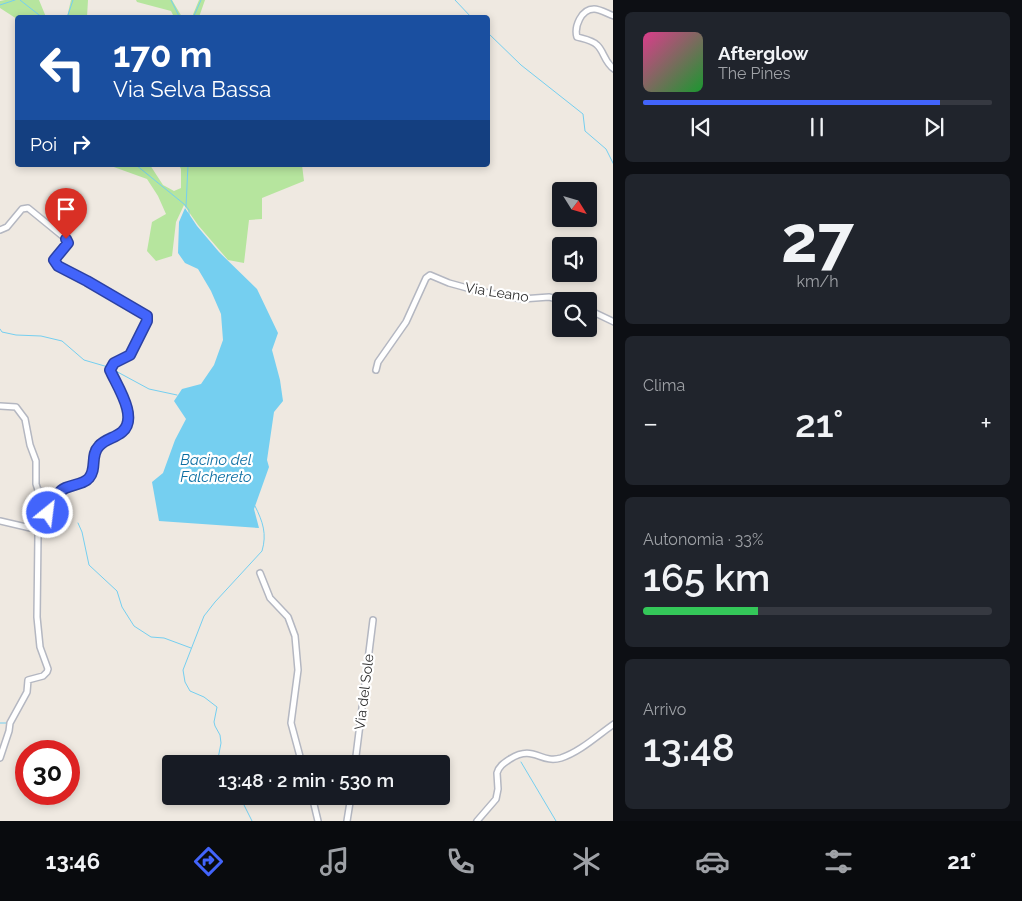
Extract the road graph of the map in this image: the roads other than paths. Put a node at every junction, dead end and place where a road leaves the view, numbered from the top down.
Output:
1 (613, 16) edge
2 (613, 69) edge
3 (0, 230) edge
4 (552, 298) edge
5 (597, 314) edge
6 (613, 322) edge
7 (376, 370) dead end
8 (0, 406) edge
9 (59, 492) junction
10 (0, 521) edge
11 (39, 530) junction
12 (260, 573) dead end
13 (373, 620) dead end
14 (613, 724) edge
15 (300, 755) edge
16 (356, 755) edge
17 (0, 758) edge
18 (314, 805) edge
19 (350, 805) edge
20 (318, 821) edge
21 (347, 821) edge
22 (476, 821) edge

1 - 2 street
3 - 9 street
4 - 7 street, Via Leano
5 - 6 street
8 - 9 street
9 - 11 street
10 - 11 street
11 - 17 street
12 - 15 street
13 - 16 street, Via del Sole
14 - 22 street
18 - 20 street
19 - 21 street

